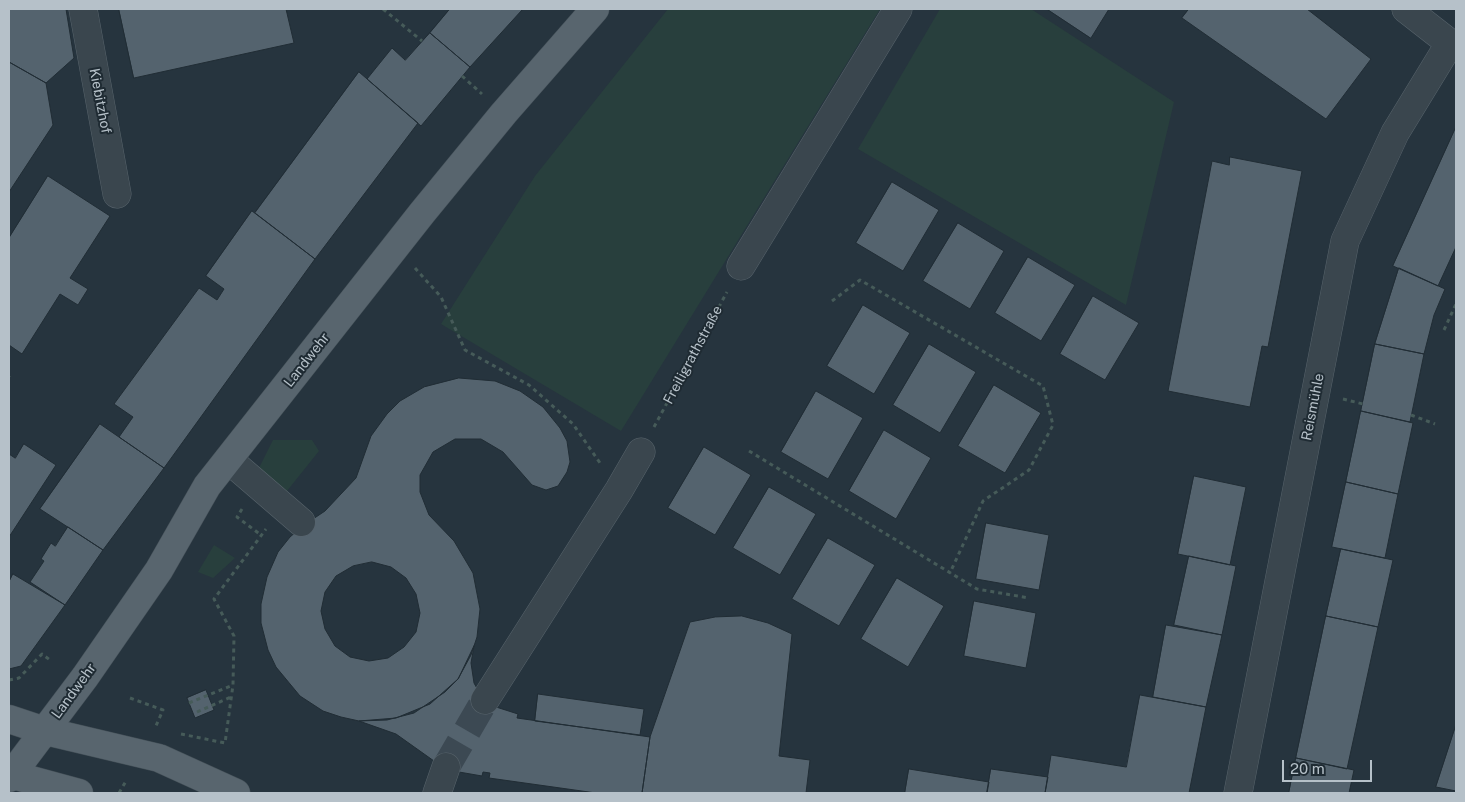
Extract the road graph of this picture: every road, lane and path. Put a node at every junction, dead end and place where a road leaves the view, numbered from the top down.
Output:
1 (83, 9) edge
2 (383, 9) edge
3 (595, 9) edge
4 (898, 9) edge
5 (1406, 9) edge
6 (422, 42) dead end
7 (1453, 45) edge
8 (117, 194) dead end
9 (393, 249) junction
10 (741, 266) joint
11 (832, 301) dead end
12 (1456, 304) edge
13 (1444, 330) dead end
14 (1411, 415) dead end
15 (1435, 424) dead end
16 (749, 451) dead end
17 (641, 452) joint
18 (229, 460) junction
19 (620, 490) junction
20 (245, 504) dead end
21 (292, 514) joint
22 (261, 535) junction
23 (950, 572) junction
24 (1029, 598) dead end
25 (50, 660) dead end
26 (9, 680) edge
27 (233, 685) junction
28 (232, 697) junction
29 (130, 698) dead end
30 (486, 700) tunnel mouth
31 (189, 703) dead end
32 (197, 712) dead end
33 (9, 719) edge
34 (155, 729) junction
35 (45, 731) junction
36 (164, 731) dead end
37 (172, 732) dead end
38 (151, 736) dead end
39 (446, 767) tunnel mouth
40 (10, 776) edge
41 (79, 793) edge
42 (236, 793) edge
43 (437, 793) edge
44 (1238, 793) edge

1 - 8 street, Kiebitzhof
2 - 6 path
3 - 9 main road, Landwehr
4 - 10 street
5 - 7 street
7 - 44 street, Reismühle
9 - 18 main road, Landwehr
9 - 19 path
10 - 17 path, Freiligrathstraße
11 - 23 path
12 - 13 path
14 - 15 path
16 - 23 path
17 - 19 street
18 - 21 street
18 - 35 main road, Landwehr
19 - 30 street
20 - 22 path
21 - 22 path
22 - 27 path
23 - 24 path
25 - 26 path
27 - 28 path
27 - 31 path
28 - 32 path
28 - 37 path
29 - 34 path
33 - 35 main road
34 - 36 path
34 - 38 path
35 - 40 main road, Landwehr
35 - 42 main road
39 - 43 street
40 - 41 main road

